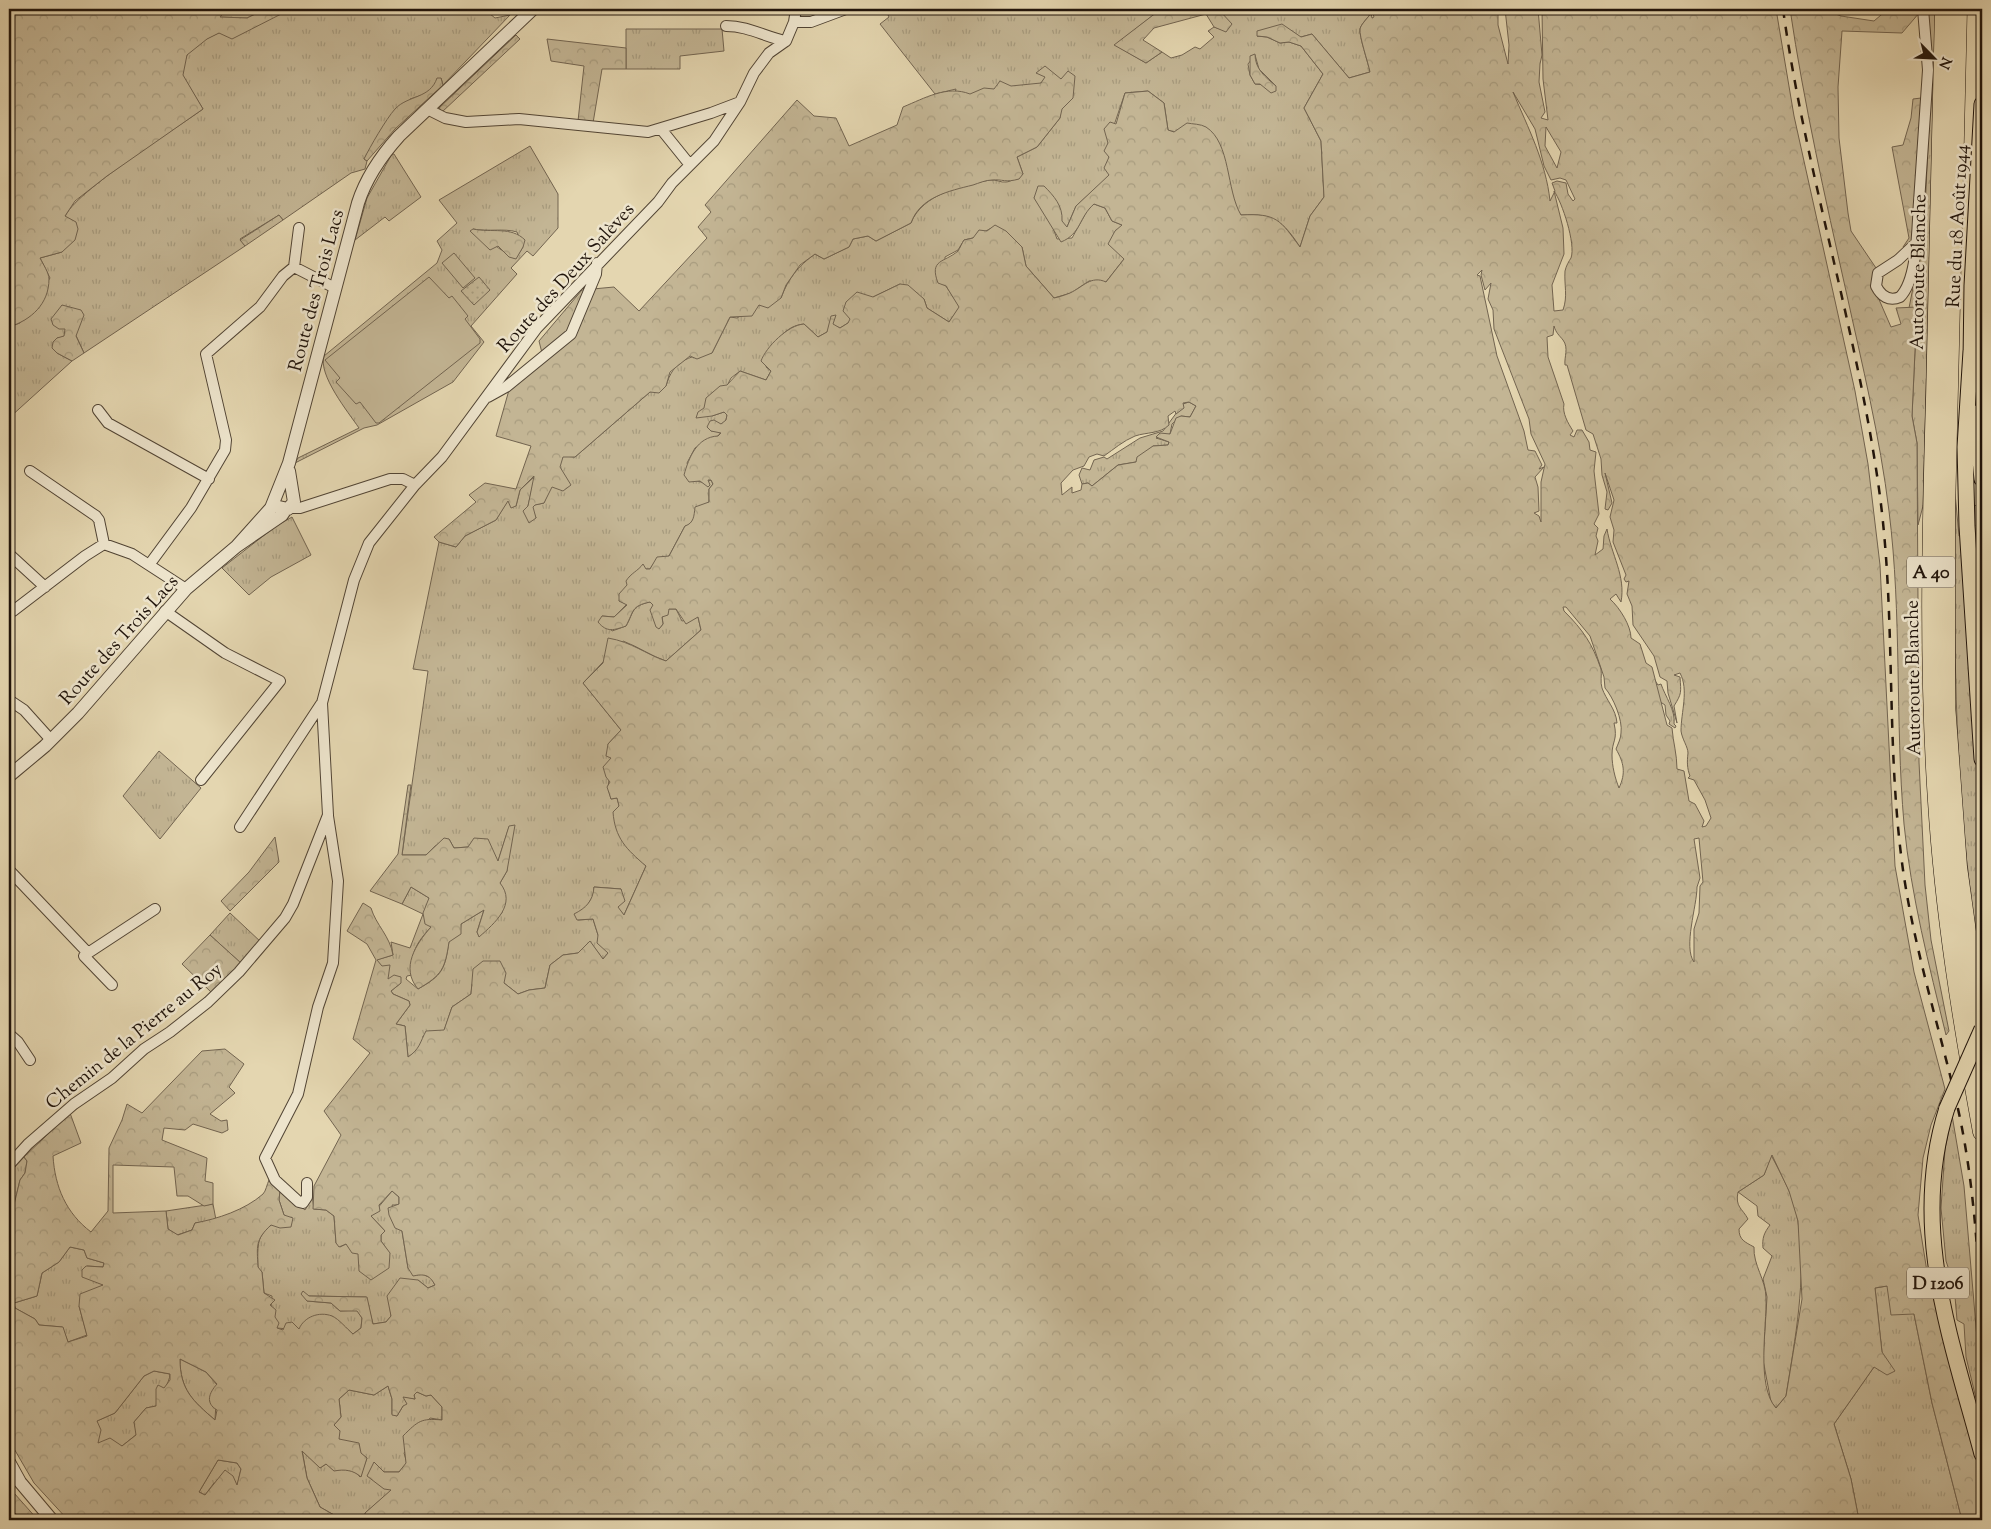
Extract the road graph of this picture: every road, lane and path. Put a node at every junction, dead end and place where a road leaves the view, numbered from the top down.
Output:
1 (533, 9) edge
2 (796, 9) edge
3 (846, 9) edge
4 (1923, 9) edge
5 (1944, 9) edge
6 (1958, 9) edge
7 (794, 22) junction
8 (726, 26) dead end
9 (786, 41) junction
10 (740, 102) junction
11 (1982, 104) edge
12 (427, 109) junction
13 (661, 129) junction
14 (690, 165) junction
15 (299, 228) dead end
16 (1915, 244) junction
17 (597, 264) junction
18 (294, 267) junction
19 (335, 288) junction
20 (1971, 321) junction
21 (1971, 351) junction
22 (1982, 386) edge
23 (485, 398) junction
24 (98, 410) dead end
25 (30, 471) dead end
26 (1982, 479) edge
27 (209, 480) junction
28 (415, 485) junction
29 (286, 500) junction
30 (104, 544) junction
31 (9, 554) edge
32 (149, 565) junction
33 (45, 587) junction
34 (186, 589) junction
35 (9, 609) edge
36 (165, 611) junction
37 (9, 700) edge
38 (322, 703) junction
39 (51, 740) junction
40 (1982, 760) edge
41 (9, 776) edge
42 (201, 780) dead end
43 (328, 815) junction
44 (240, 827) dead end
45 (9, 870) edge
46 (155, 909) dead end
47 (88, 954) junction
48 (112, 985) dead end
49 (1982, 1029) edge
50 (9, 1034) edge
51 (1982, 1040) edge
52 (30, 1060) dead end
53 (1982, 1132) edge
54 (9, 1165) edge
55 (307, 1183) dead end
56 (1982, 1454) edge
57 (9, 1462) edge
58 (52, 1520) edge

1 - 12 street, Route des Trois Lacs
2 - 7 street, Route des Deux Salèves
3 - 7 street
4 - 16 street
5 - 53 highway, Autoroute Blanche / A 40
6 - 51 highway, Autoroute Blanche / A 40
7 - 9 street, Route des Deux Salèves
8 - 9 street
9 - 10 street, Route des Deux Salèves
10 - 13 street
10 - 14 street, Route des Deux Salèves
11 - 20 main road, Rue du 18 Août 1944
12 - 13 street
12 - 19 street, Route des Trois Lacs
13 - 14 street
14 - 17 street, Route des Deux Salèves
15 - 18 street
16 - 16 street
17 - 23 street, Route des Deux Salèves
17 - 23 street
18 - 19 street
18 - 27 street
19 - 29 street, Route des Trois Lacs
20 - 21 main road
20 - 22 main road
21 - 26 main road
21 - 40 main road
23 - 28 street, Route des Deux Salèves
24 - 27 street
25 - 30 street
27 - 32 street
28 - 29 street
28 - 38 street, Chemin de la Pierre au Roy
29 - 34 street, Route des Trois Lacs
30 - 32 street
30 - 33 street
31 - 33 street
32 - 34 street
33 - 35 street
34 - 36 street, Route des Trois Lacs
36 - 39 street, Route des Trois Lacs
36 - 42 street
37 - 39 street
38 - 43 street, Chemin de la Pierre au Roy
38 - 44 street
39 - 41 street, Route des Trois Lacs
43 - 54 street, Chemin de la Pierre au Roy
43 - 55 street
45 - 47 street
46 - 47 street
47 - 48 street
49 - 56 main road, D 1206, bridge
50 - 52 street
57 - 58 street

